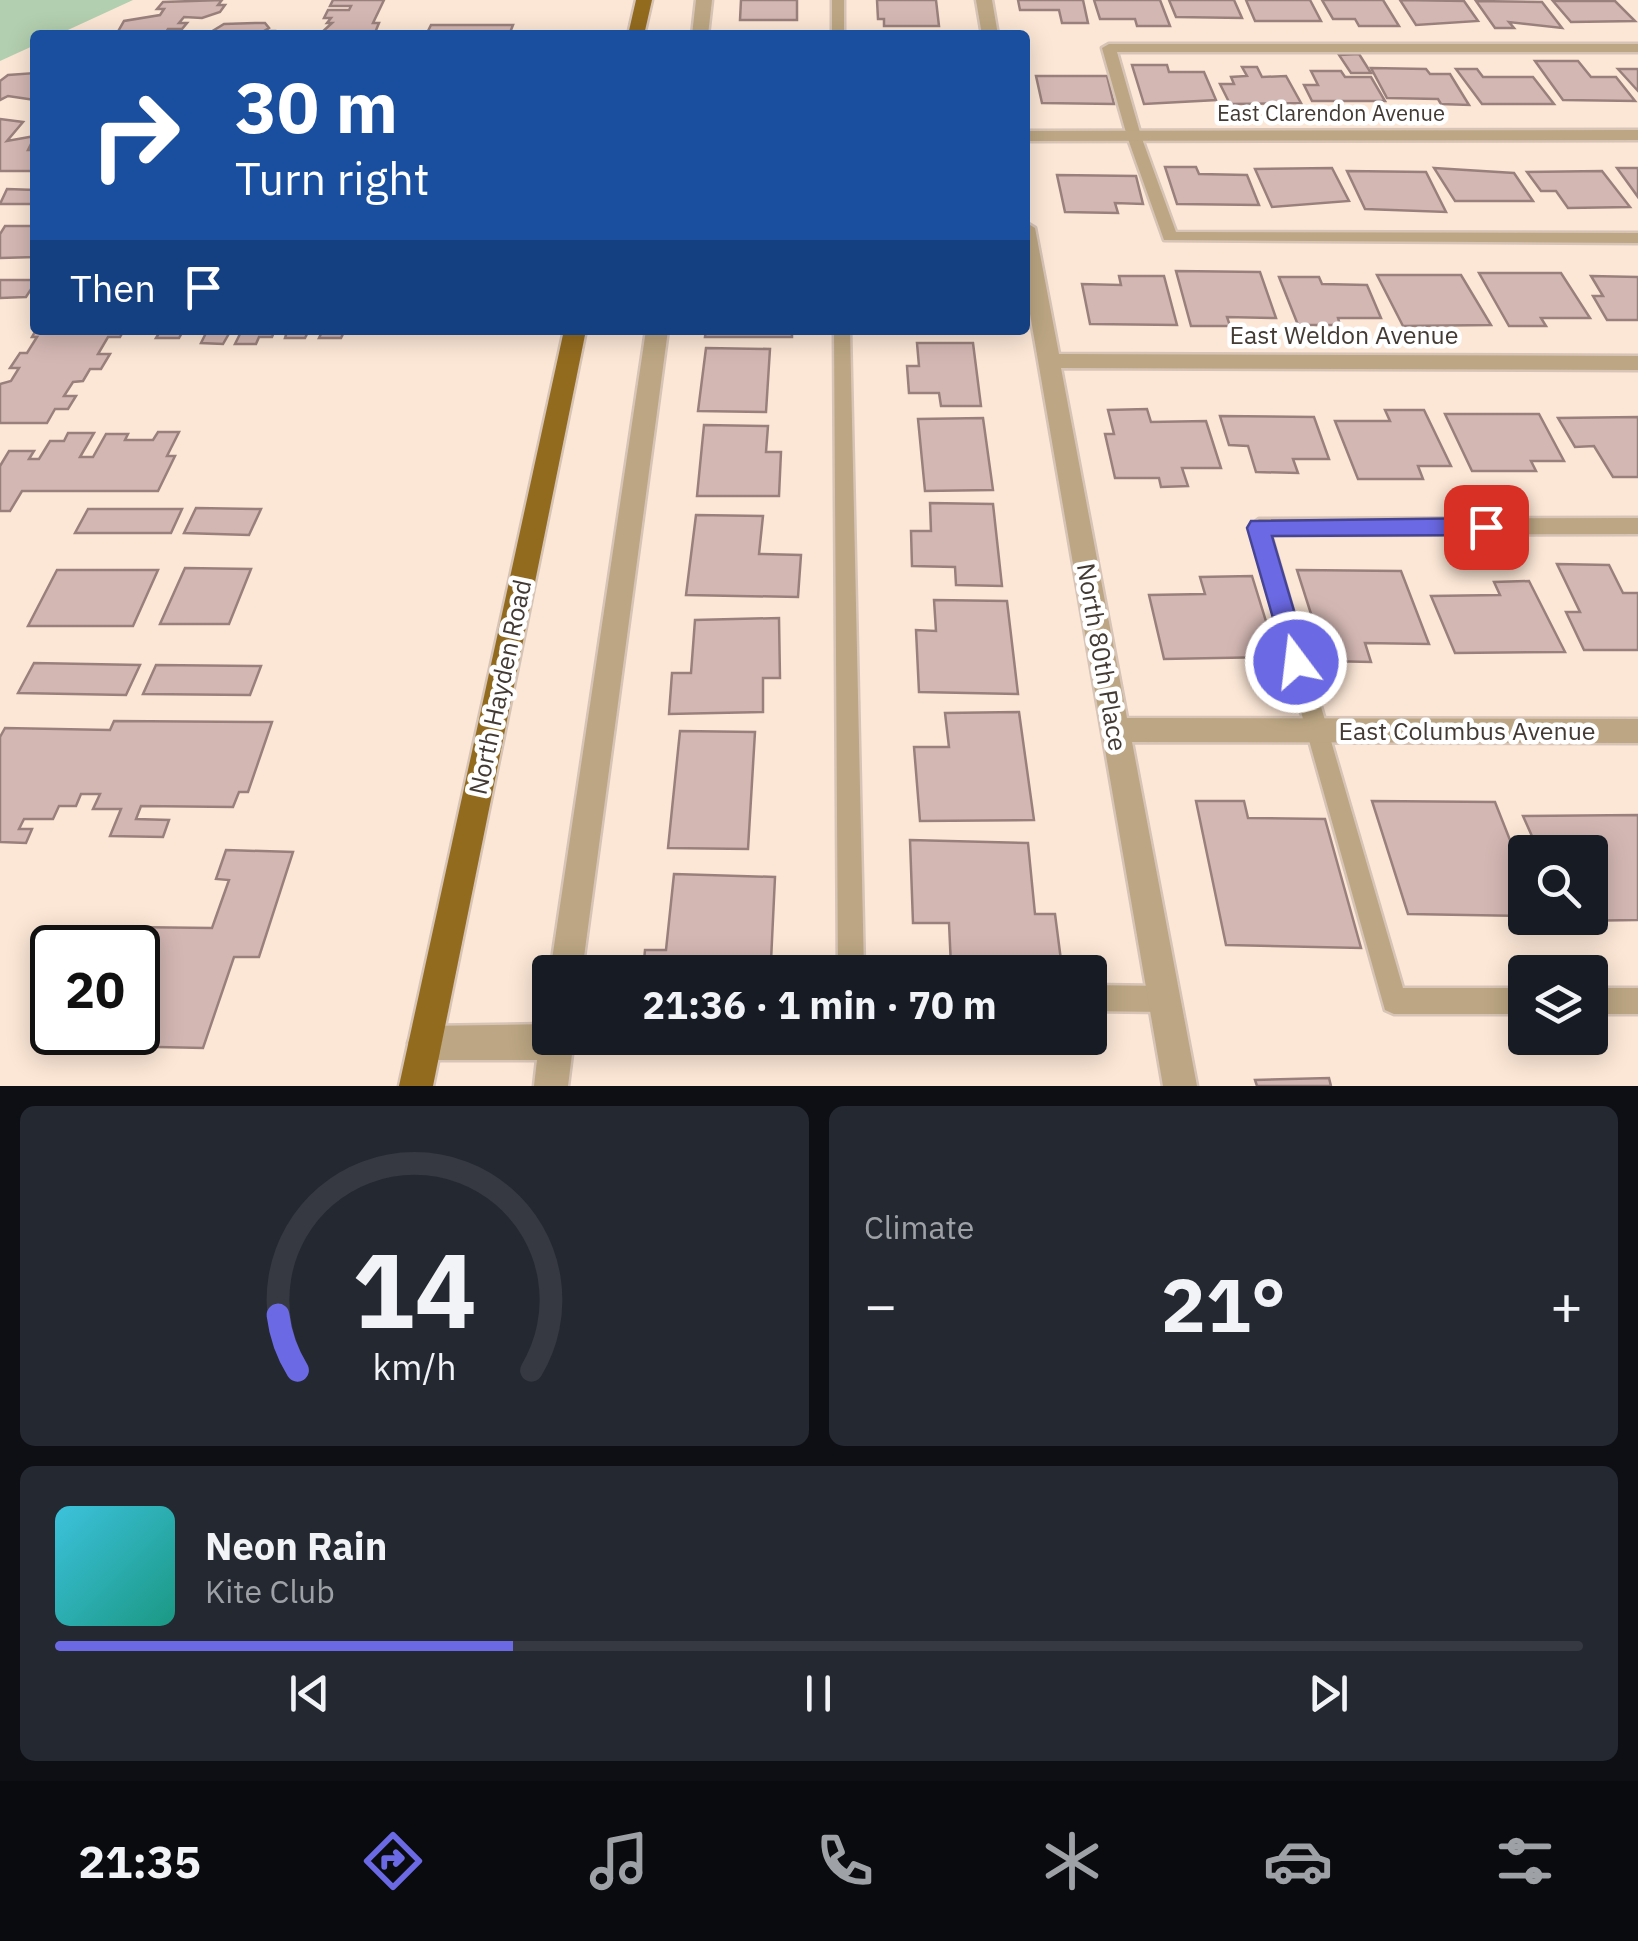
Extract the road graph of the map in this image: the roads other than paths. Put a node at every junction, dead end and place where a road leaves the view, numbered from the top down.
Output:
1 (644, 0) edge
2 (704, 0) edge
3 (838, 0) edge
4 (984, 0) edge
5 (637, 30) edge
6 (701, 30) edge
7 (838, 30) edge
8 (989, 30) edge
9 (1638, 48) edge
10 (1030, 136) edge
11 (1134, 136) junction
12 (1638, 136) edge
13 (1638, 238) edge
14 (1030, 256) edge
15 (574, 335) edge
16 (656, 335) edge
17 (842, 335) edge
18 (1049, 362) junction
19 (1638, 363) edge
20 (1638, 526) edge
21 (1115, 730) junction
22 (1315, 730) junction
23 (1638, 731) edge
24 (568, 955) edge
25 (851, 955) edge
26 (1107, 998) edge
27 (1164, 999) junction
28 (1508, 1001) edge
29 (1608, 1001) edge
30 (1638, 1001) edge
31 (532, 1041) edge
32 (425, 1044) junction
33 (555, 1055) edge
34 (416, 1086) edge
35 (551, 1086) edge
36 (1180, 1086) edge

1 - 5 main road
2 - 6 street
3 - 7 lane
4 - 8 street
9 - 11 lane
10 - 11 street, East Clarendon Avenue
11 - 12 street, East Clarendon Avenue
11 - 13 lane
14 - 18 street, North 80th Place
15 - 32 main road, North Hayden Road
16 - 24 street
17 - 25 lane
18 - 19 street, East Weldon Avenue
18 - 21 street, North 80th Place
20 - 22 lane
21 - 22 street, East Columbus Avenue
21 - 27 street, North 80th Place
22 - 23 street, East Columbus Avenue
22 - 28 lane
26 - 27 lane
27 - 36 street, North 80th Place
29 - 30 lane
31 - 32 street
32 - 34 main road, North Hayden Road
33 - 35 street

